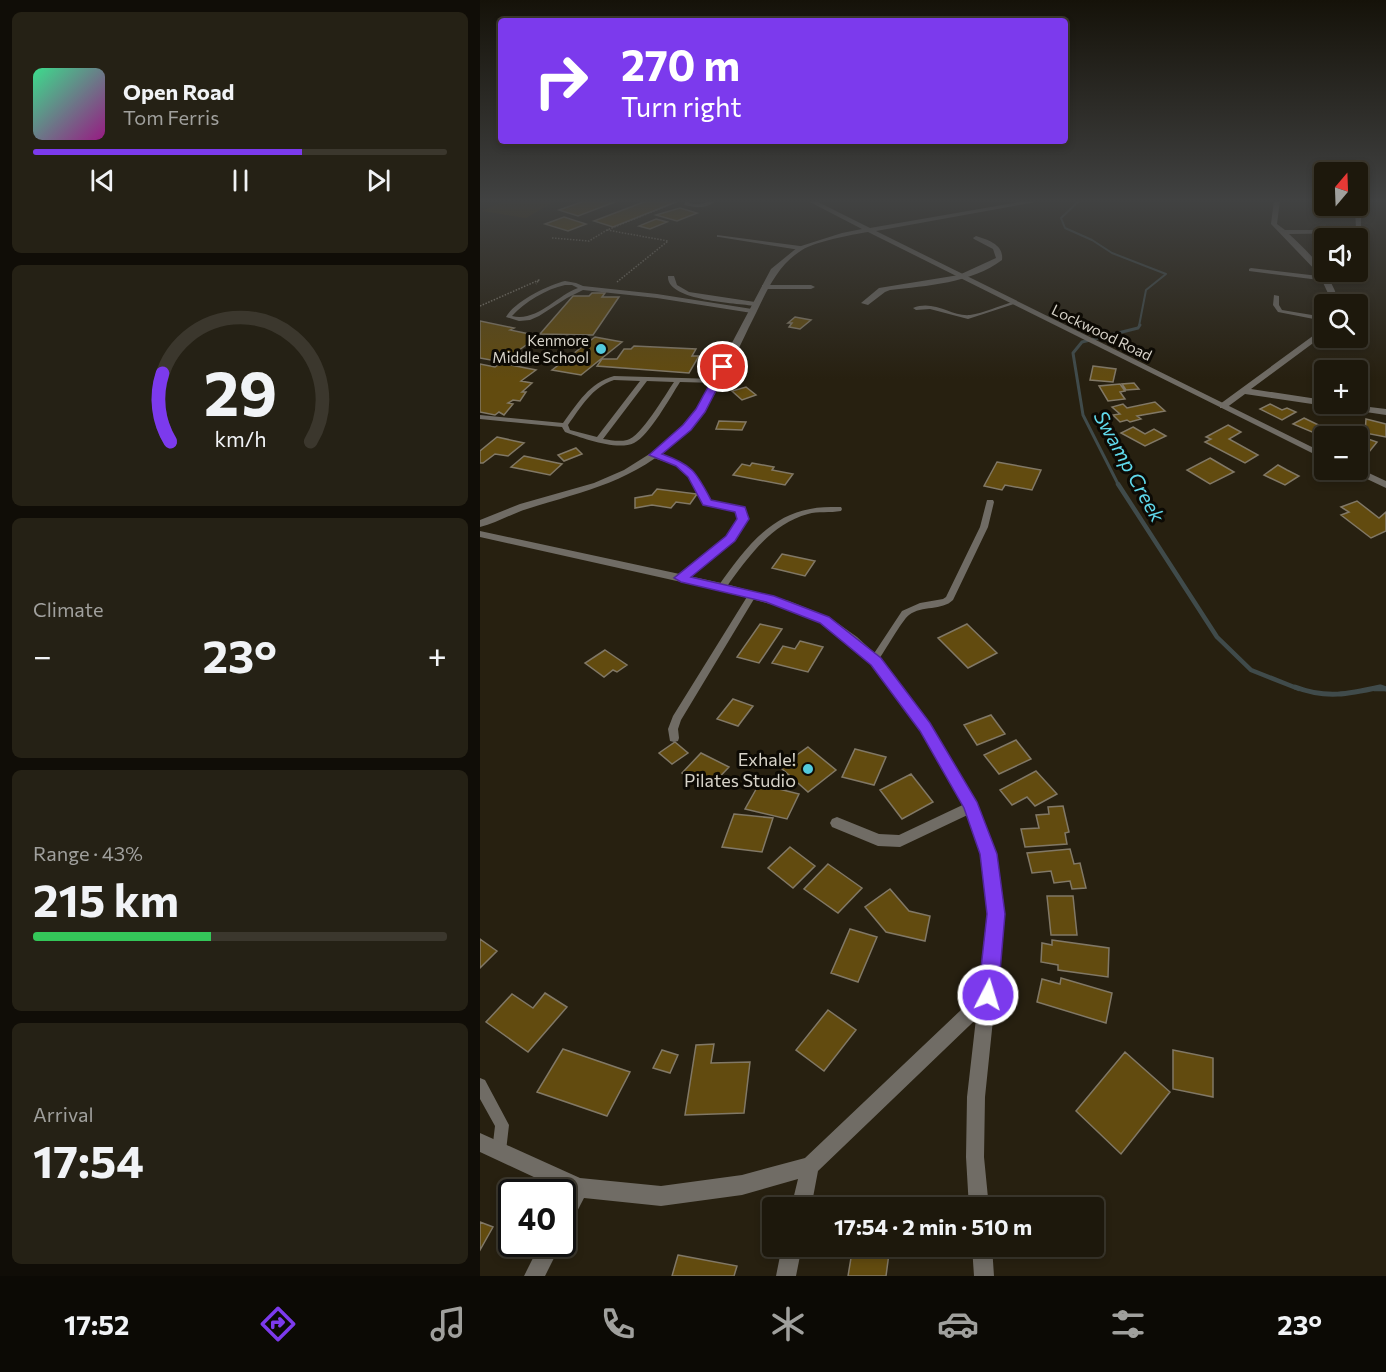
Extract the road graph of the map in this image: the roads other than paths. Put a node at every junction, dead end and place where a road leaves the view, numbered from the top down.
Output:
1 (784, 260) edge
2 (926, 260) edge
3 (999, 260) edge
4 (1251, 270) dead end
5 (961, 277) junction
6 (671, 278) dead end
7 (1314, 278) edge
8 (765, 287) junction
9 (811, 287) dead end
10 (582, 288) junction
11 (1276, 296) dead end
12 (865, 303) dead end
13 (1014, 303) junction
14 (916, 308) dead end
15 (753, 309) junction
16 (1314, 317) edge
17 (1314, 339) edge
18 (645, 379) junction
19 (678, 380) junction
20 (716, 381) junction
21 (1245, 391) junction
22 (1314, 401) edge
23 (1223, 406) junction
24 (1368, 409) edge
25 (1386, 412) edge
26 (480, 417) edge
27 (565, 425) junction
28 (599, 440) junction
29 (1314, 451) edge
30 (654, 455) junction
31 (1368, 477) edge
32 (1386, 485) edge
33 (990, 502) dead end
34 (838, 509) dead end
35 (480, 524) edge
36 (480, 534) edge
37 (681, 578) junction
38 (722, 587) junction
39 (753, 594) junction
40 (874, 660) junction
41 (674, 738) dead end
42 (971, 807) junction
43 (837, 824) dead end
44 (988, 995) junction
45 (480, 1085) edge
46 (480, 1142) edge
47 (500, 1151) junction
48 (810, 1166) junction
49 (579, 1188) junction
50 (576, 1194) edge
51 (803, 1197) edge
52 (978, 1197) edge
53 (544, 1257) edge
54 (790, 1257) edge
55 (983, 1257) edge
56 (534, 1276) edge
57 (786, 1276) edge
58 (984, 1276) edge

1 - 8 street
2 - 5 street, Lockwood Road
3 - 5 street
4 - 7 lane
5 - 12 street
5 - 13 street, Lockwood Road
6 - 15 street
8 - 9 street
8 - 15 street
10 - 10 lane
10 - 15 lane
11 - 16 lane
13 - 14 lane
13 - 23 street, Lockwood Road
15 - 20 street
17 - 21 street
18 - 19 lane
18 - 27 lane
18 - 28 lane
19 - 20 lane
19 - 28 lane
20 - 30 street
21 - 22 street
21 - 23 street
23 - 29 street, Lockwood Road
24 - 25 street
26 - 27 lane
27 - 28 lane
30 - 35 street
30 - 37 lane
31 - 32 street
33 - 40 lane
34 - 38 lane
36 - 37 street
37 - 38 street
38 - 39 street
39 - 40 street
39 - 41 lane
40 - 42 street
42 - 43 street
42 - 44 street
44 - 48 street
44 - 52 street
45 - 47 lane
46 - 47 street
47 - 49 street
48 - 49 street
48 - 51 street
49 - 50 street
53 - 56 street
54 - 57 street
55 - 58 street

